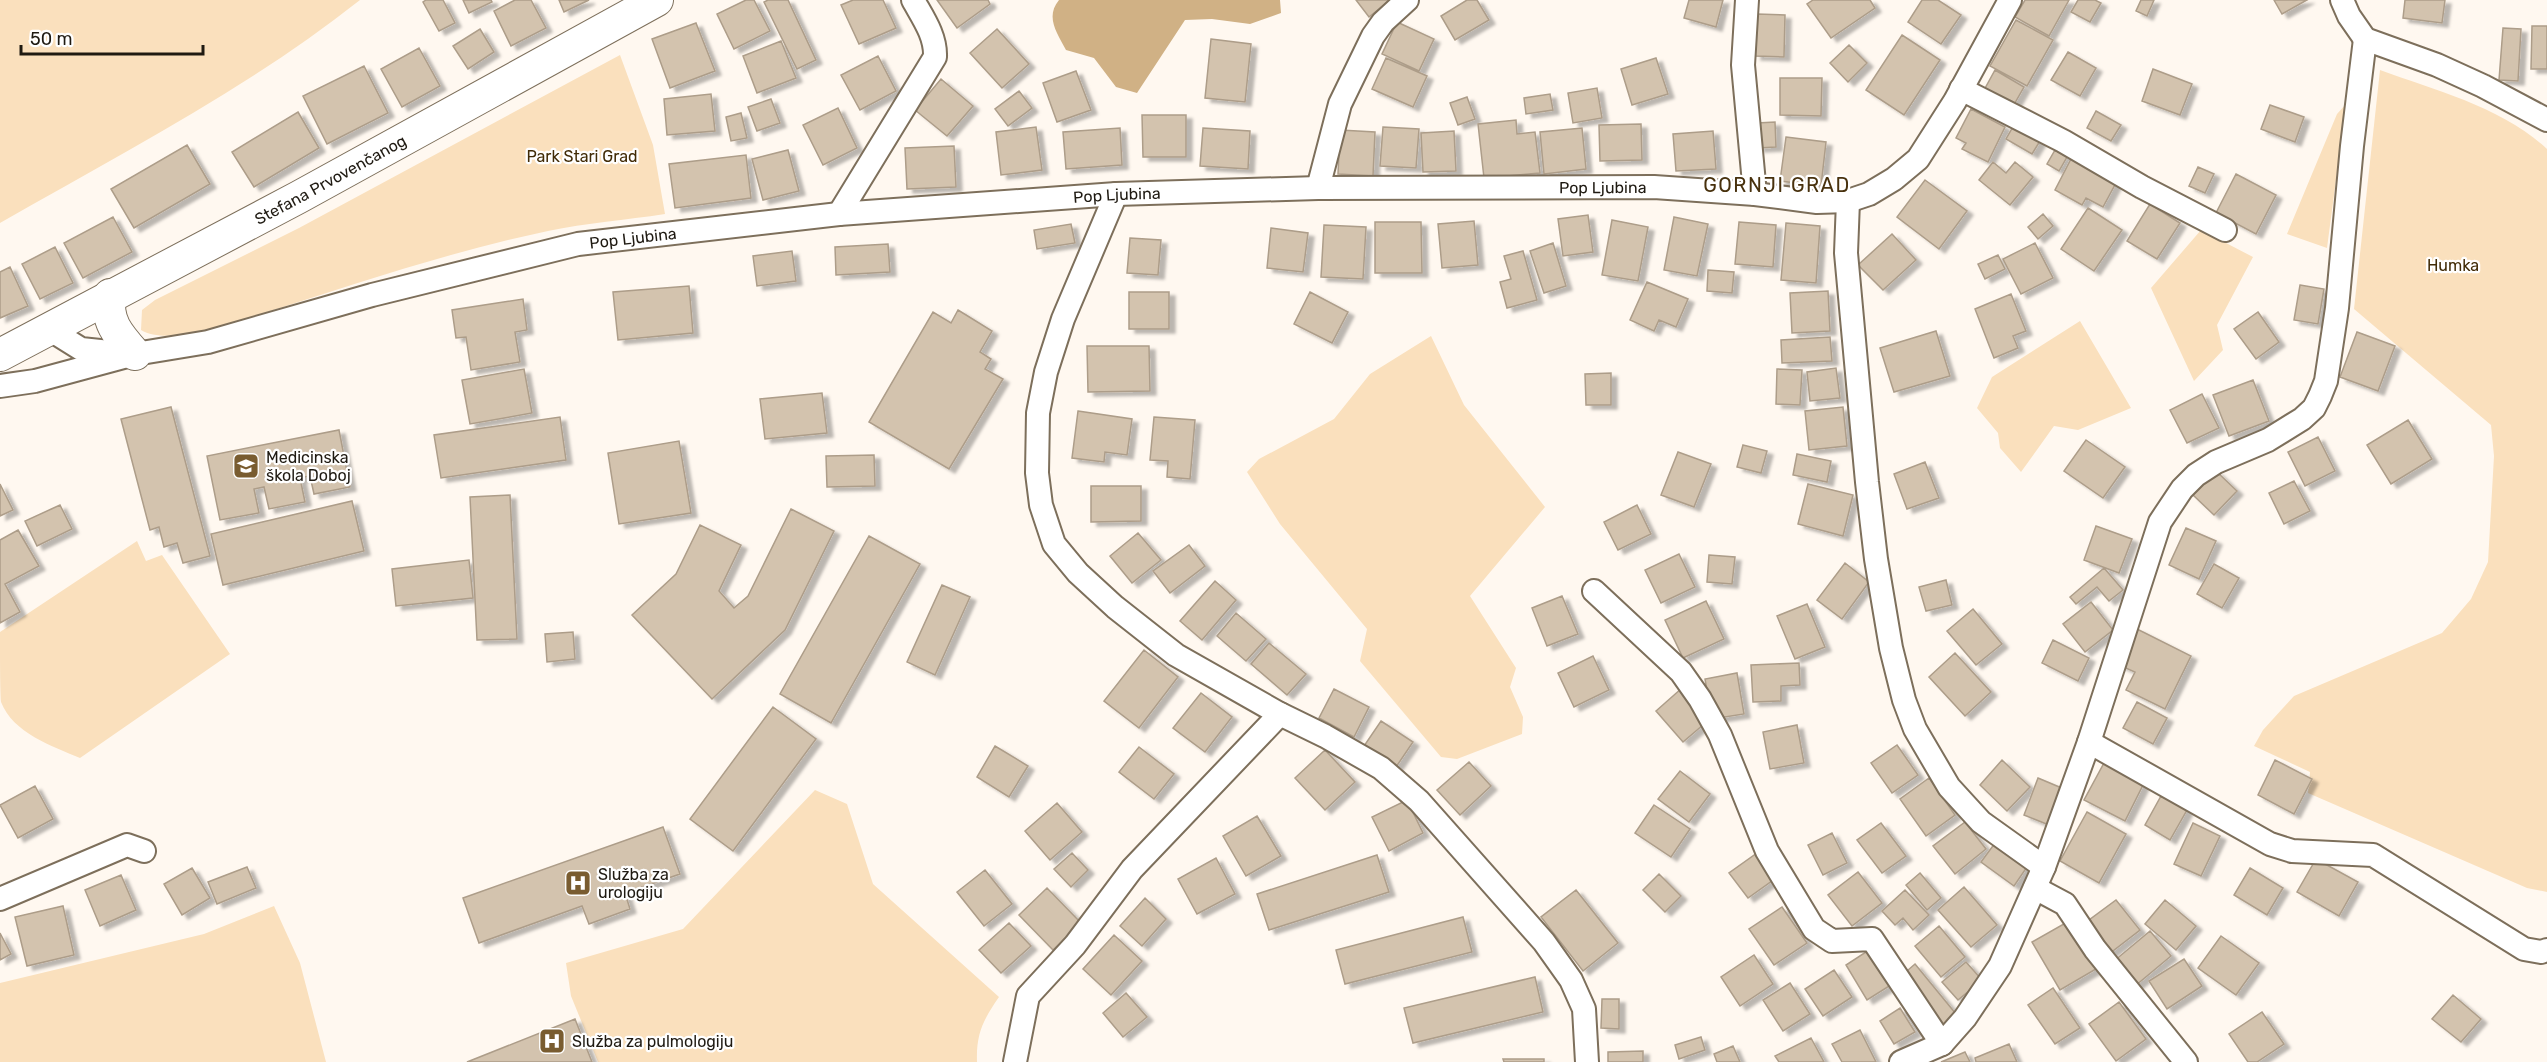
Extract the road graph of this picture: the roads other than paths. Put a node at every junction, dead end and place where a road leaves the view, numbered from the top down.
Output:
1 (657, 0) edge
2 (913, 0) edge
3 (1407, 0) edge
4 (1747, 0) edge
5 (2010, 0) edge
6 (2342, 0) edge
7 (2365, 39) junction
8 (1961, 89) junction
9 (2547, 120) edge
10 (1318, 188) junction
11 (1116, 194) junction
12 (1755, 194) junction
13 (1848, 201) junction
14 (839, 214) junction
15 (2225, 230) dead end
16 (110, 295) junction
17 (49, 329) junction
18 (135, 354) junction
19 (0, 355) edge
20 (0, 386) edge
21 (1594, 591) dead end
22 (1280, 714) junction
23 (2089, 742) junction
24 (144, 851) dead end
25 (2044, 867) junction
26 (2035, 888) junction
27 (0, 899) edge
28 (2547, 951) edge
29 (1942, 1044) junction
30 (1015, 1062) edge
31 (1587, 1062) edge
32 (1902, 1062) edge
33 (2186, 1062) edge

1 - 16 street, Stefana Prvovenčanog
2 - 14 street
3 - 10 street
4 - 12 street
5 - 8 street, Pop Ljubina
6 - 7 street
7 - 9 street
7 - 23 street
8 - 13 street, Pop Ljubina
8 - 15 street
10 - 11 street, Pop Ljubina
10 - 12 street, Pop Ljubina
11 - 14 street, Pop Ljubina
11 - 22 street
12 - 13 street, Pop Ljubina
13 - 25 street
14 - 18 street, Pop Ljubina
16 - 17 street, Stefana Prvovenčanog
16 - 18 street
17 - 18 street
17 - 19 street, Stefana Prvovenčanog
18 - 20 street
21 - 29 street
22 - 30 street
22 - 31 street
23 - 25 street
23 - 28 street
24 - 27 street
25 - 26 street
26 - 29 street
26 - 33 street
29 - 32 street

